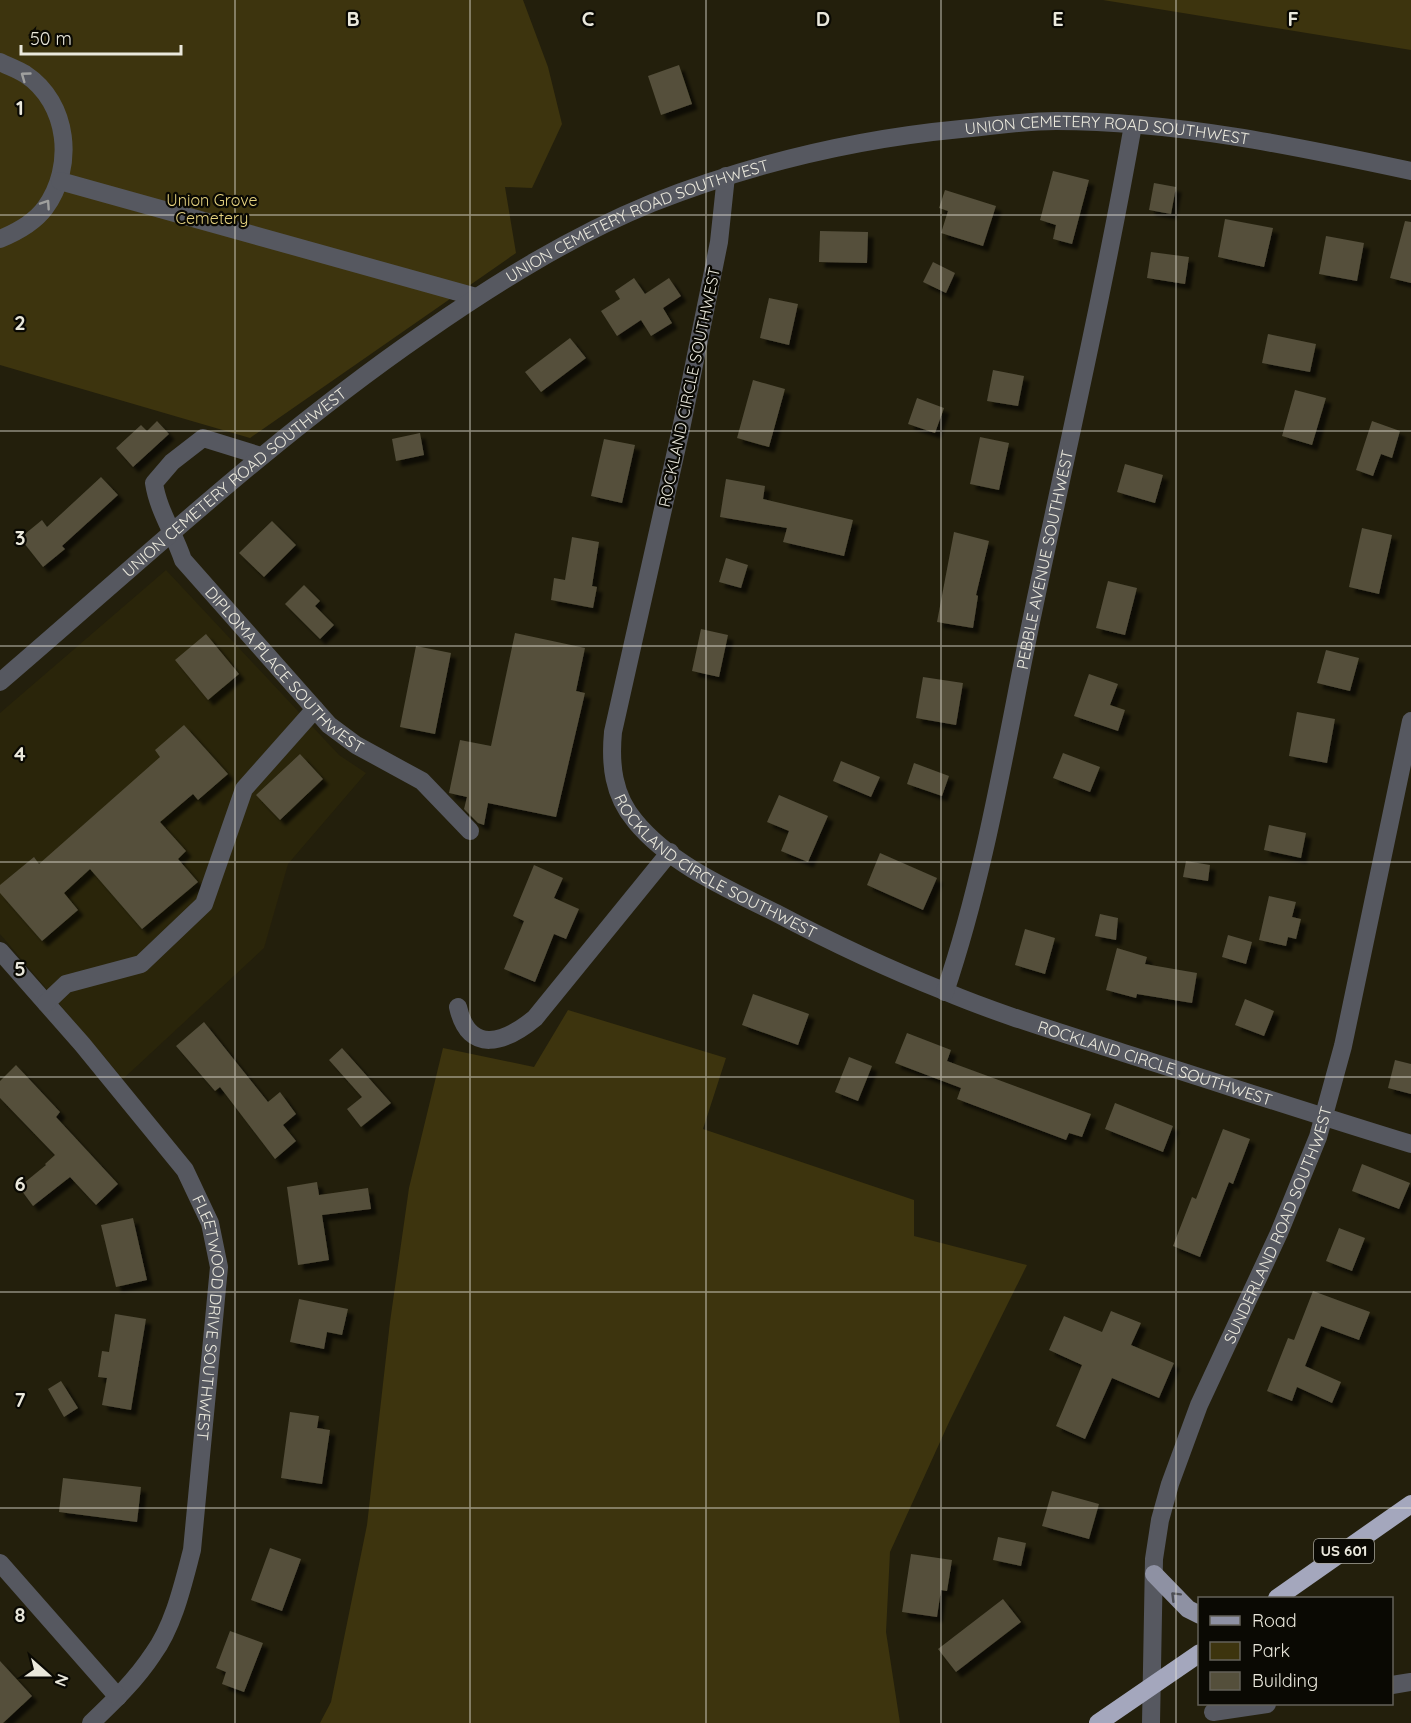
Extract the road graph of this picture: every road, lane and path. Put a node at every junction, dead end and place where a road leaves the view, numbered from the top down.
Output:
1 (0, 62) edge
2 (1133, 125) junction
3 (1411, 171) edge
4 (726, 176) junction
5 (60, 181) junction
6 (0, 239) edge
7 (476, 297) junction
8 (261, 456) junction
9 (174, 533) junction
10 (0, 682) edge
11 (315, 709) junction
12 (1411, 722) edge
13 (470, 831) dead end
14 (670, 852) junction
15 (0, 951) edge
16 (945, 992) junction
17 (46, 1003) junction
18 (458, 1007) dead end
19 (1324, 1117) junction
20 (1411, 1144) edge
21 (1411, 1504) edge
22 (0, 1563) edge
23 (1154, 1574) junction
24 (1280, 1597) edge
25 (1198, 1614) edge
26 (1198, 1654) edge
27 (1411, 1682) edge
28 (1393, 1685) edge
29 (1151, 1687) junction
30 (118, 1697) junction
31 (1260, 1705) edge
32 (1212, 1712) dead end
33 (91, 1723) edge
34 (1098, 1723) edge
35 (1151, 1723) edge

5 -> 1 street
2 - 3 street, UNION CEMETERY ROAD SOUTHWEST
2 - 4 street, UNION CEMETERY ROAD SOUTHWEST
2 - 16 street, PEBBLE AVENUE SOUTHWEST
4 - 7 street, UNION CEMETERY ROAD SOUTHWEST
4 - 14 street, ROCKLAND CIRCLE SOUTHWEST
6 -> 5 street
5 - 7 street
7 - 8 street, UNION CEMETERY ROAD SOUTHWEST
8 - 9 street, UNION CEMETERY ROAD SOUTHWEST
8 - 9 street, DIPLOMA PLACE SOUTHWEST
9 - 10 street, UNION CEMETERY ROAD SOUTHWEST
9 - 11 street, DIPLOMA PLACE SOUTHWEST
11 - 13 street, DIPLOMA PLACE SOUTHWEST
11 - 17 street
12 - 19 street, SUNDERLAND ROAD SOUTHWEST
14 - 16 street, ROCKLAND CIRCLE SOUTHWEST
14 - 18 street
15 - 17 street, FLEETWOOD DRIVE SOUTHWEST
16 - 19 street, ROCKLAND CIRCLE SOUTHWEST
17 - 30 street, FLEETWOOD DRIVE SOUTHWEST
19 - 20 street, ROCKLAND CIRCLE SOUTHWEST
19 - 23 street, SUNDERLAND ROAD SOUTHWEST
21 - 24 highway, US 601
22 - 30 street
25 -> 23 main road
23 - 29 street, SUNDERLAND ROAD SOUTHWEST
26 - 29 highway
27 - 28 street
29 - 34 highway
29 - 35 street, SUNDERLAND ROAD SOUTHWEST
30 - 33 street, FLEETWOOD DRIVE SOUTHWEST
31 - 32 street

